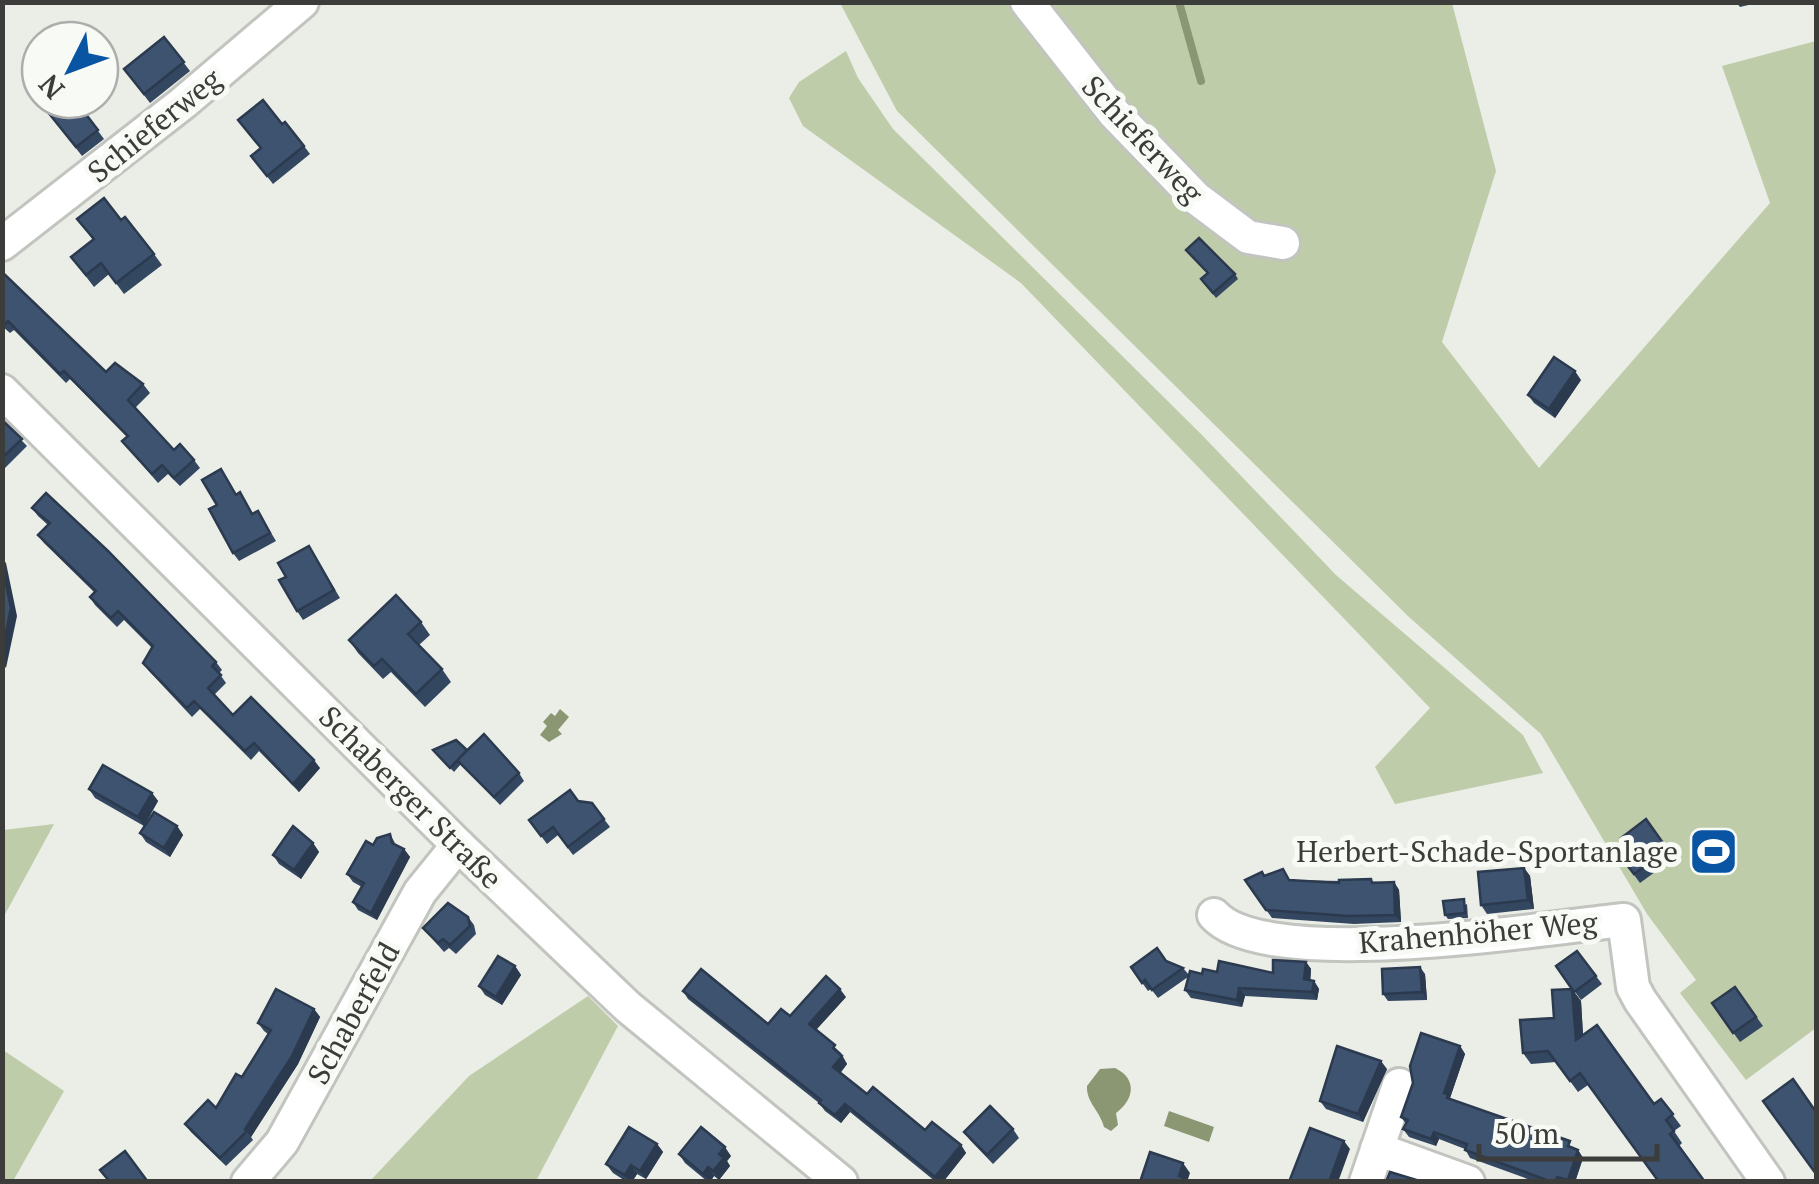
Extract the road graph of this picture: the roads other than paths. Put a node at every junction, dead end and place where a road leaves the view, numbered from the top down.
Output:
1 (302, 2) edge
2 (1027, 2) edge
3 (1283, 243) dead end
4 (2, 244) edge
5 (2, 391) edge
6 (458, 845) junction
7 (1214, 914) dead end
8 (1399, 1085) dead end
9 (1377, 1148) junction
10 (248, 1182) edge
11 (840, 1182) edge
12 (1366, 1182) edge
13 (1468, 1182) edge
14 (1768, 1182) edge

1 - 4 street, Schieferweg
2 - 3 street, Schieferweg
5 - 6 street, Schaberger Straße
6 - 10 street, Schaberfeld
6 - 11 street, Schaberger Straße
7 - 14 street, Krahenhöher Weg
8 - 9 street
9 - 12 street
9 - 13 street

